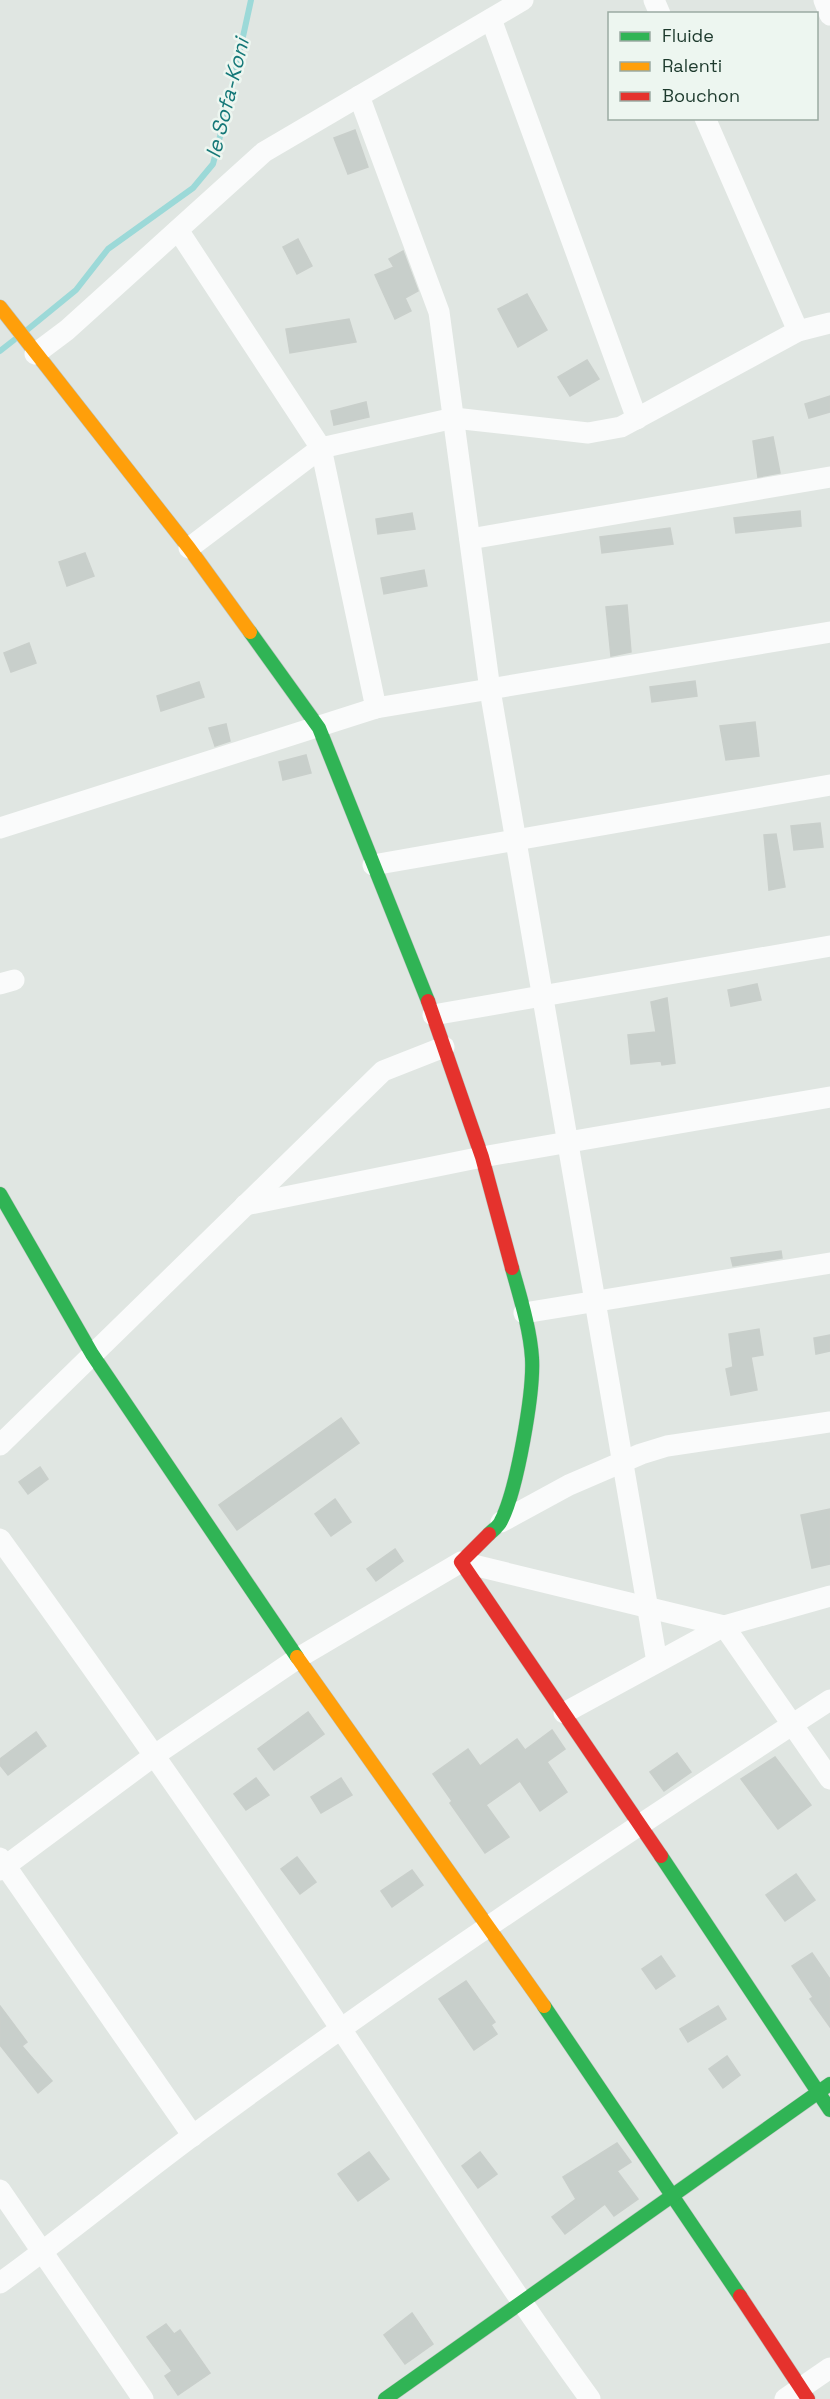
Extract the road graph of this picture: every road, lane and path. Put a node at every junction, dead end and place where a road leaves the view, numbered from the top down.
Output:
1 (523, 0) edge
2 (824, 0) edge
3 (830, 15) edge
4 (491, 19) junction
5 (359, 96) junction
6 (706, 120) edge
7 (178, 230) junction
8 (0, 307) edge
9 (830, 323) edge
10 (798, 331) junction
11 (32, 350) junction
12 (454, 418) junction
13 (637, 419) junction
14 (321, 448) junction
15 (830, 477) edge
16 (470, 539) junction
17 (189, 548) junction
18 (830, 632) edge
19 (490, 690) junction
20 (376, 708) junction
21 (319, 728) junction
22 (830, 785) edge
23 (0, 828) edge
24 (517, 840) junction
25 (373, 865) junction
26 (830, 946) edge
27 (543, 995) junction
28 (433, 1015) junction
29 (444, 1047) junction
30 (830, 1097) edge
31 (568, 1142) junction
32 (482, 1156) junction
33 (0, 1194) edge
34 (245, 1205) junction
35 (830, 1263) edge
36 (596, 1302) junction
37 (524, 1313) junction
38 (92, 1354) junction
39 (830, 1422) edge
40 (0, 1445) edge
41 (623, 1462) junction
42 (501, 1522) junction
43 (0, 1539) edge
44 (461, 1562) junction
45 (830, 1596) edge
46 (648, 1607) junction
47 (724, 1626) junction
48 (298, 1658) junction
49 (657, 1662) junction
50 (830, 1700) edge
51 (564, 1713) junction
52 (792, 1724) junction
53 (156, 1755) junction
54 (830, 1779) edge
55 (640, 1824) junction
56 (2, 1865) edge
57 (490, 1927) junction
58 (341, 2029) junction
59 (824, 2088) edge
60 (830, 2110) edge
61 (193, 2136) junction
62 (0, 2190) edge
63 (674, 2195) junction
64 (42, 2252) junction
65 (0, 2283) edge
66 (521, 2303) junction
67 (830, 2368) edge
68 (798, 2395) edge
69 (143, 2399) edge
70 (385, 2399) edge
71 (590, 2399) edge

1 - 4 street
2 - 3 street
4 - 5 street
4 - 13 street
5 - 7 street
5 - 12 street
6 - 10 street
7 - 11 street
7 - 14 street
8 - 11 street
9 - 10 street
10 - 13 street
11 - 17 street
12 - 13 street
12 - 14 street
12 - 16 street
14 - 17 street
14 - 20 street
15 - 16 street
16 - 19 street
17 - 21 street
18 - 19 street
19 - 20 street
19 - 24 street
20 - 21 street
21 - 23 street
21 - 25 street
22 - 24 street
24 - 25 street
24 - 27 street
25 - 28 street
26 - 27 street
27 - 28 street
27 - 31 street
28 - 29 street
29 - 32 street
29 - 34 street
30 - 31 street
31 - 32 street
31 - 36 street
32 - 34 street
32 - 37 street
33 - 38 street
34 - 38 street
35 - 36 street
36 - 37 street
36 - 41 street
37 - 42 street
38 - 40 street
38 - 48 street
39 - 41 street
41 - 42 street
41 - 46 street
42 - 44 street
43 - 53 street
44 - 46 street
44 - 48 street
44 - 51 street
45 - 47 street
46 - 47 street
46 - 49 street
47 - 49 street
47 - 52 street
48 - 53 street
48 - 57 street
49 - 51 street
50 - 52 street
51 - 55 street
52 - 54 street
52 - 55 street
53 - 56 street
53 - 58 street
55 - 57 street
55 - 59 street
56 - 61 street
57 - 58 street
57 - 63 street
58 - 61 street
58 - 66 street
59 - 60 street
59 - 63 street
61 - 64 street
62 - 64 street
63 - 66 street
63 - 68 street
64 - 65 street
64 - 69 street
66 - 70 street
66 - 71 street
67 - 68 street

